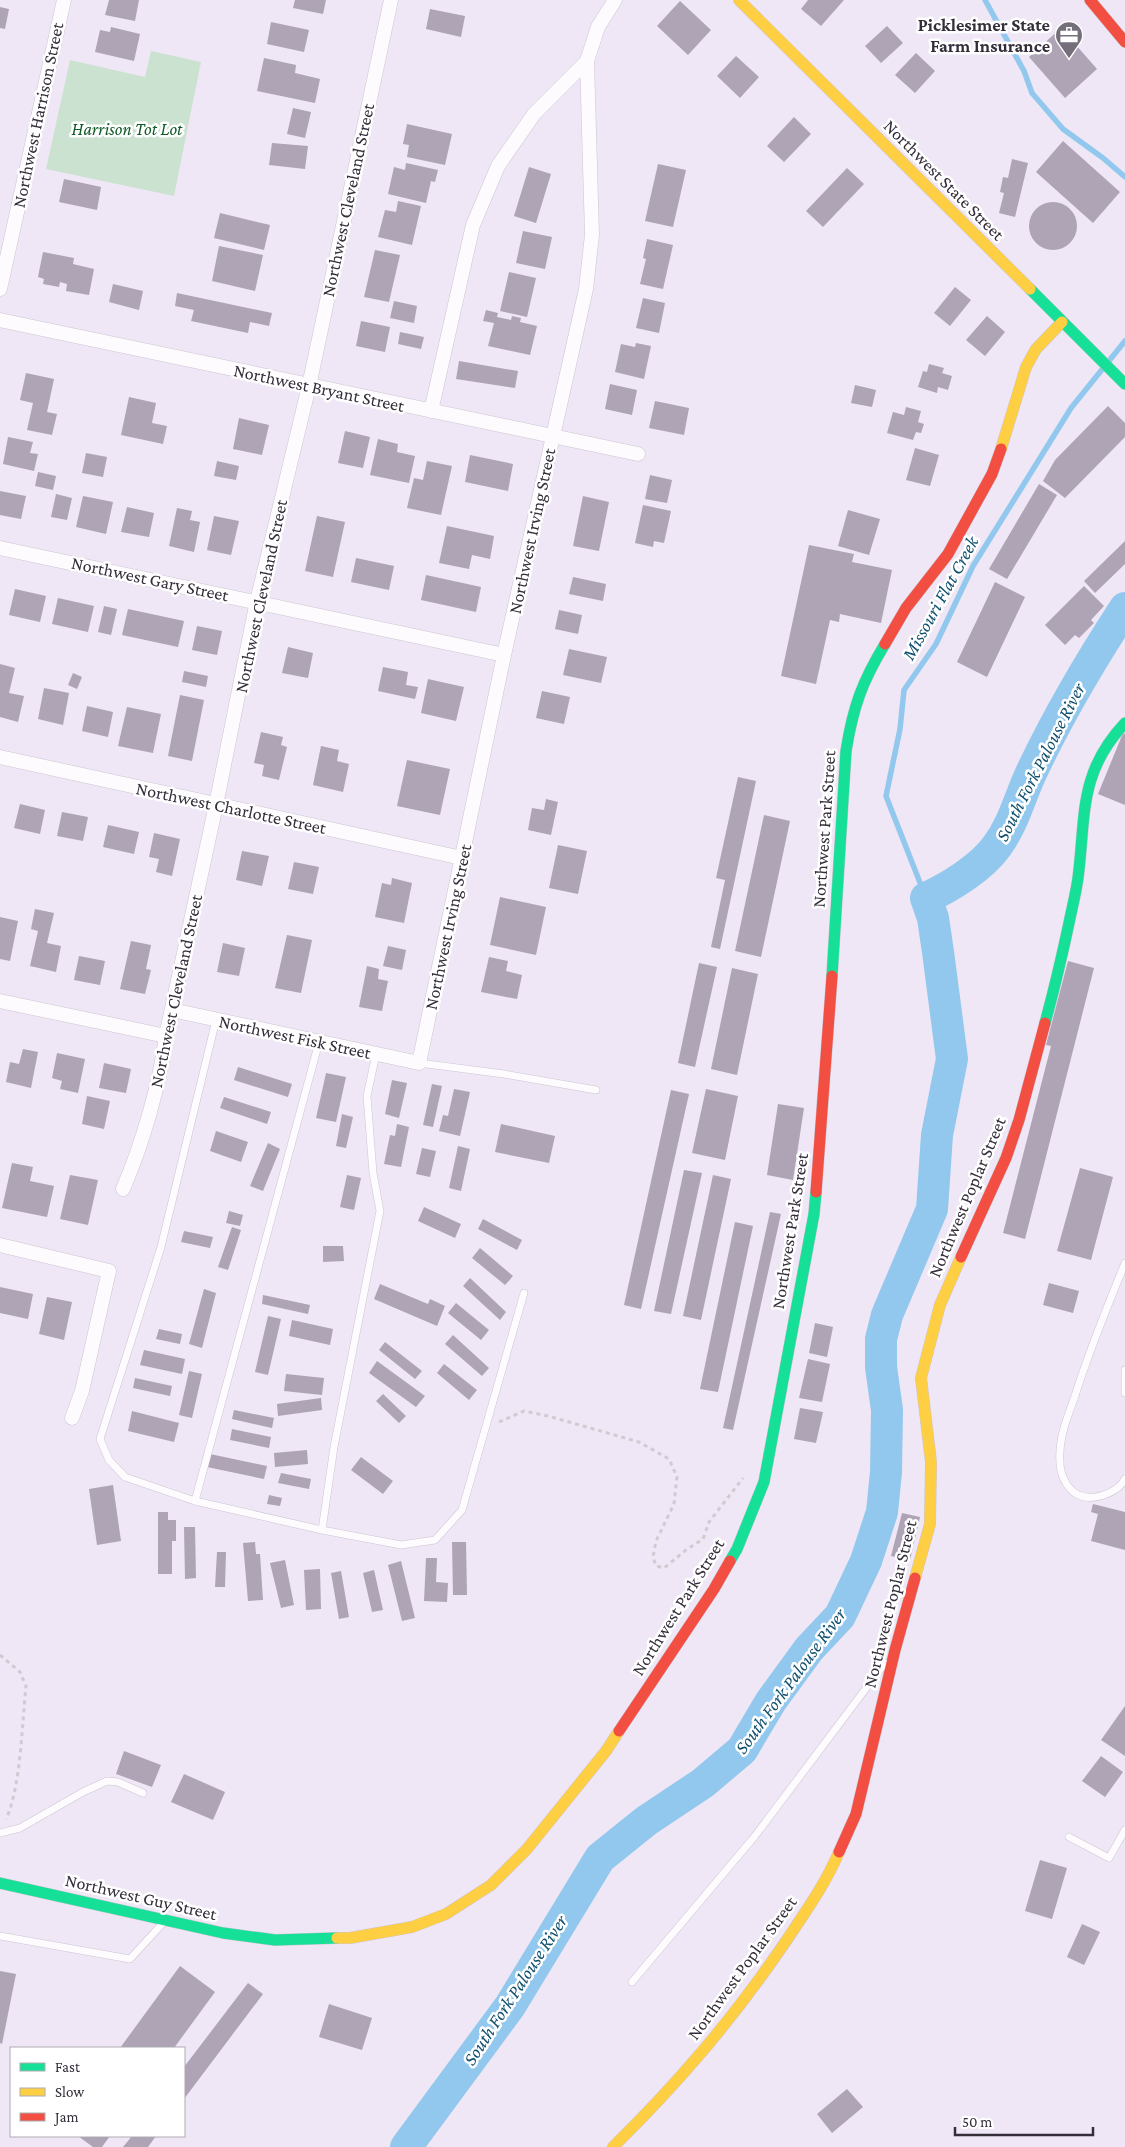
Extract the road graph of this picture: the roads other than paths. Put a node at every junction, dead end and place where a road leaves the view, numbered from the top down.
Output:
1 (64, 0) edge
2 (391, 0) edge
3 (615, 0) edge
4 (739, 0) edge
5 (1090, 0) edge
6 (1125, 42) edge
7 (588, 61) junction
8 (0, 289) edge
9 (0, 320) edge
10 (1062, 322) junction
11 (1122, 381) edge
12 (308, 386) junction
13 (431, 411) junction
14 (553, 437) junction
15 (638, 454) dead end
16 (0, 548) edge
17 (258, 601) junction
18 (504, 655) junction
19 (1125, 723) edge
20 (0, 758) edge
21 (216, 805) junction
22 (462, 858) junction
23 (0, 1001) edge
24 (172, 1010) junction
25 (216, 1020) junction
26 (166, 1036) junction
27 (319, 1042) junction
28 (376, 1054) junction
29 (419, 1063) junction
30 (596, 1090) dead end
31 (123, 1189) dead end
32 (0, 1245) edge
33 (1125, 1263) edge
34 (524, 1293) dead end
35 (1125, 1370) edge
36 (1125, 1394) edge
37 (72, 1418) dead end
38 (1125, 1478) edge
39 (195, 1501) junction
40 (322, 1530) junction
41 (895, 1650) junction
42 (143, 1793) dead end
43 (1125, 1830) edge
44 (0, 1833) edge
45 (1068, 1837) dead end
46 (0, 1883) edge
47 (165, 1920) junction
48 (0, 1936) edge
49 (275, 1940) joint
50 (632, 1982) dead end
51 (613, 2147) edge

1 - 8 street, Northwest Harrison Street
2 - 12 street, Northwest Cleveland Street
3 - 7 street, Northwest Irving Street
4 - 10 street, Northwest State Street
5 - 6 street
7 - 13 street
7 - 14 street, Northwest Irving Street
9 - 12 street, Northwest Bryant Street
10 - 11 street, Northwest State Street
10 - 49 street, Northwest Park Street
12 - 13 street, Northwest Bryant Street
12 - 17 street, Northwest Cleveland Street
13 - 14 street, Northwest Bryant Street
14 - 15 street, Northwest Bryant Street
14 - 18 street, Northwest Irving Street
16 - 17 street, Northwest Gary Street
17 - 18 street, Northwest Gary Street
17 - 21 street, Northwest Cleveland Street
18 - 22 street, Northwest Irving Street
19 - 41 street, Northwest Poplar Street
20 - 21 street, Northwest Charlotte Street
21 - 22 street, Northwest Charlotte Street
21 - 24 street, Northwest Cleveland Street
22 - 29 street, Northwest Irving Street
23 - 26 street
24 - 25 street, Northwest Fisk Street
24 - 26 street, Northwest Cleveland Street
25 - 27 street, Northwest Fisk Street
25 - 39 lane
26 - 31 street, Northwest Cleveland Street
27 - 28 street, Northwest Fisk Street
27 - 39 lane
28 - 29 street, Northwest Fisk Street
28 - 40 lane
29 - 30 lane
32 - 37 street
33 - 38 lane
34 - 40 lane
35 - 36 lane
39 - 40 lane
41 - 50 lane
41 - 51 street, Northwest Poplar Street
42 - 44 lane
43 - 45 lane
46 - 47 street, Northwest Guy Street
47 - 48 lane
47 - 49 street, Northwest Guy Street

